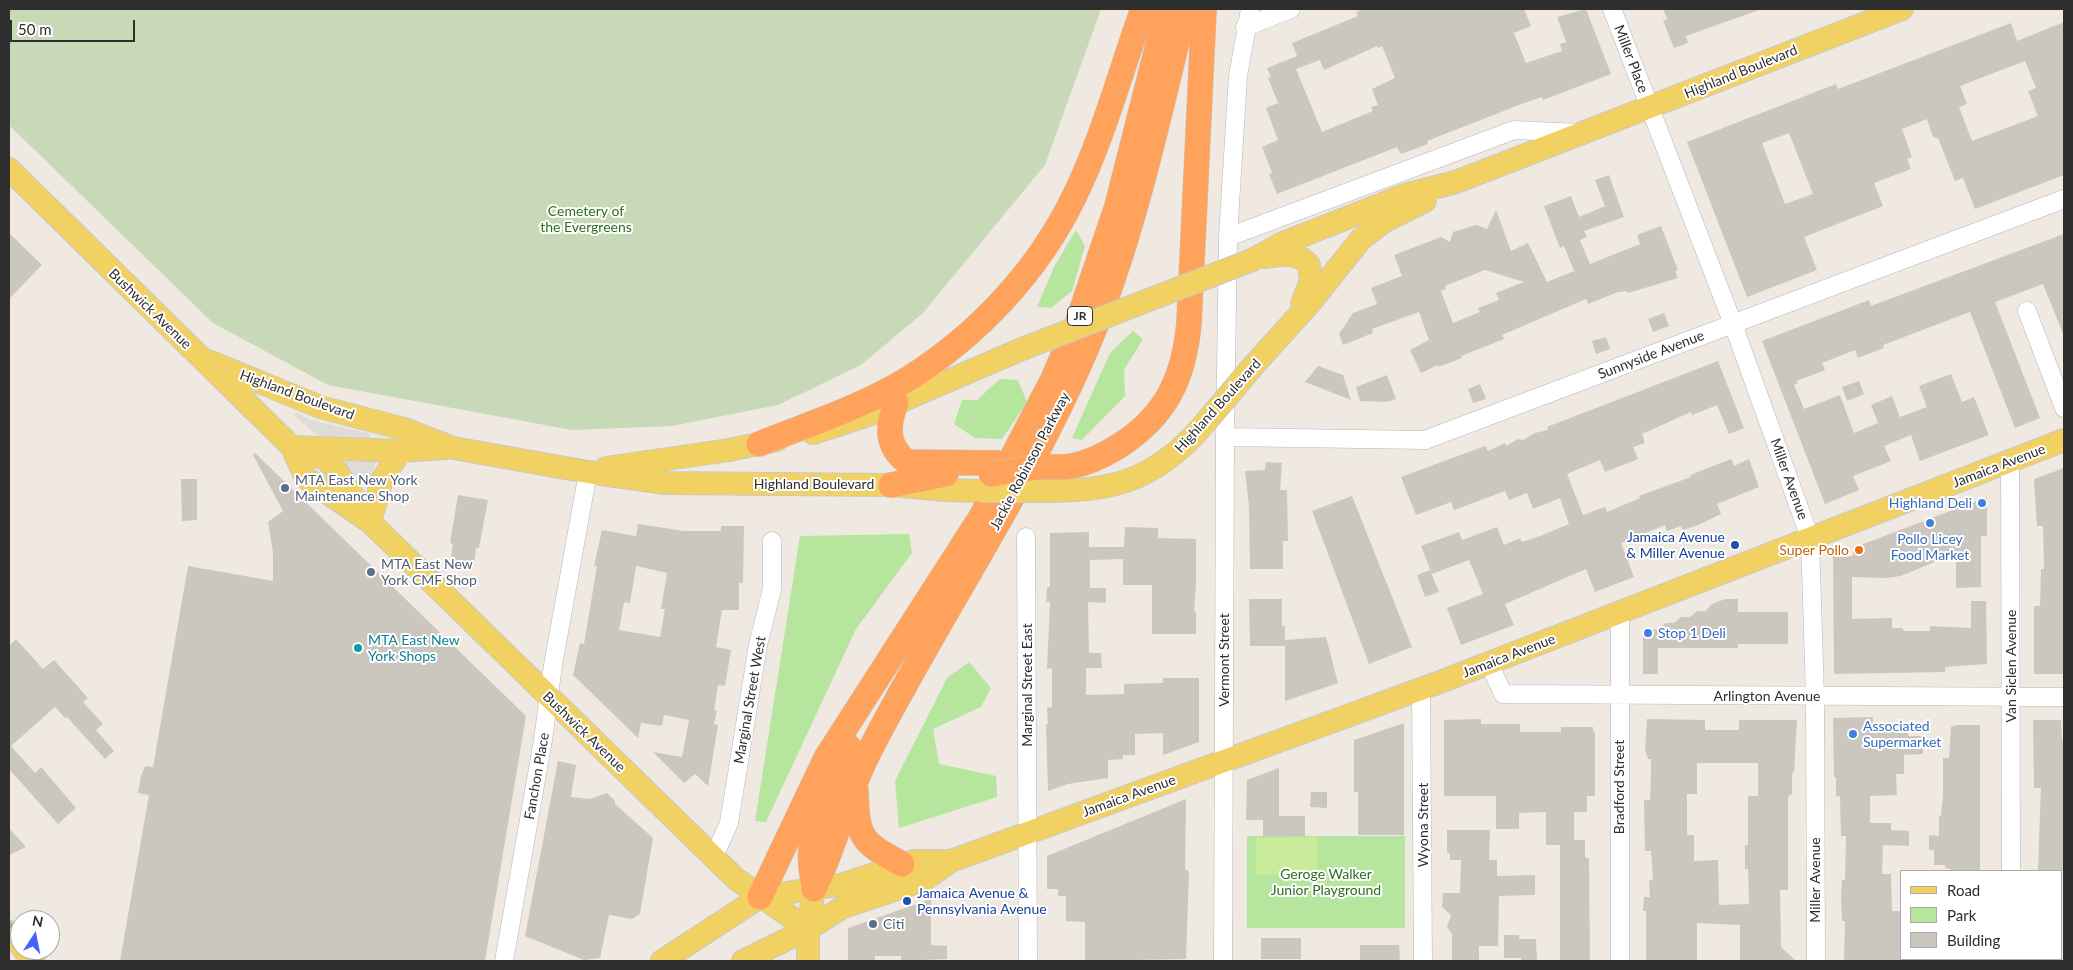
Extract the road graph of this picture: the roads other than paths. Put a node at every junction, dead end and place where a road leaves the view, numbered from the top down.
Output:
1 (1143, 9) edge
2 (1167, 9) edge
3 (1185, 9) edge
4 (1204, 9) edge
5 (1250, 9) edge
6 (1291, 9) edge
7 (1612, 9) edge
8 (1898, 9) edge
9 (1245, 27) junction
10 (1650, 108) junction
11 (1579, 133) junction
12 (9, 169) edge
13 (1456, 182) junction
14 (2064, 199) edge
15 (1228, 237) junction
16 (1255, 259) junction
17 (2027, 311) dead end
18 (1732, 324) junction
19 (1284, 330) junction
20 (199, 357) junction
21 (896, 403) junction
22 (2064, 408) edge
23 (1225, 437) junction
24 (2064, 440) edge
25 (759, 444) junction
26 (292, 447) junction
27 (453, 448) junction
28 (400, 451) junction
29 (2010, 461) junction
30 (588, 472) junction
31 (946, 476) junction
32 (891, 485) joint
33 (370, 522) junction
34 (1026, 536) dead end
35 (1810, 538) junction
36 (772, 541) dead end
37 (1620, 613) junction
38 (1489, 663) junction
39 (1421, 689) junction
40 (1619, 695) junction
41 (549, 697) junction
42 (867, 697) junction
43 (1815, 697) junction
44 (2011, 697) junction
45 (2064, 697) edge
46 (1223, 762) junction
47 (856, 779) junction
48 (1028, 834) junction
49 (714, 856) junction
50 (951, 861) junction
51 (902, 864) junction
52 (2011, 870) edge
53 (814, 888) junction
54 (760, 897) junction
55 (808, 929) junction
56 (504, 961) edge
57 (662, 961) edge
58 (742, 961) edge
59 (808, 961) edge
60 (1028, 961) edge
61 (1223, 961) edge
62 (1424, 961) edge
63 (1620, 961) edge
64 (1816, 961) edge

1 - 25 highway
2 - 42 highway, Jackie Robinson Parkway / JR
3 - 47 highway, Jackie Robinson Parkway / JR
4 - 31 highway, bridge
5 - 9 street
6 - 9 street
7 - 10 street, Miller Place
8 - 10 main road, Highland Boulevard
9 - 15 street
10 - 11 main road, Highland Boulevard
10 - 18 street, Miller Avenue
11 - 13 main road, Highland Boulevard
11 - 15 street, Highland Boulevard
12 - 20 main road, Bushwick Avenue
13 - 16 main road, Highland Boulevard
13 - 19 main road, Highland Boulevard
14 - 18 street, Sunnyside Avenue
15 - 23 street, Vermont Street
16 - 19 main road
16 - 21 main road, Highland Boulevard, bridge
17 - 22 street
18 - 23 street, Sunnyside Avenue
18 - 35 street, Miller Avenue
19 - 31 main road, Highland Boulevard, bridge
20 - 26 main road, Bushwick Avenue
20 - 27 main road, Highland Boulevard
21 - 25 main road, Highland Boulevard
21 - 31 highway
23 - 46 street, Vermont Street
24 - 29 main road, Jamaica Avenue
25 - 30 main road, Highland Boulevard
26 - 28 main road, Highland Boulevard
26 - 33 main road, Bushwick Avenue
27 - 28 main road, Highland Boulevard
27 - 30 main road, Highland Boulevard
28 - 33 main road
29 - 35 main road, Jamaica Avenue
29 - 44 street, Van Siclen Avenue
30 - 32 main road, Highland Boulevard
30 - 41 street, Fanchon Place
31 - 32 highway
33 - 41 main road, Bushwick Avenue
34 - 48 street, Marginal Street East
35 - 37 main road, Jamaica Avenue
35 - 43 street, Miller Avenue
36 - 49 street, Marginal Street West
37 - 38 main road, Jamaica Avenue
37 - 40 street, Bradford Street
38 - 39 main road, Jamaica Avenue
38 - 40 street, Arlington Avenue
39 - 46 main road, Jamaica Avenue
39 - 62 street, Wyona Street
40 - 43 street, Arlington Avenue
40 - 63 street, Bradford Street
41 - 49 main road, Bushwick Avenue
41 - 56 street, Fanchon Place
42 - 53 highway
42 - 54 highway
43 - 44 street, Arlington Avenue
43 - 64 street, Miller Avenue
44 - 45 street, Arlington Avenue
44 - 52 street, Van Siclen Avenue
46 - 48 main road, Jamaica Avenue
46 - 61 street, Vermont Street
47 - 51 highway
47 - 53 highway, Jackie Robinson Parkway / JR
48 - 50 main road, Jamaica Avenue
48 - 60 street, Marginal Street East
49 - 54 main road, Bushwick Avenue
50 - 51 main road, Jamaica Avenue
50 - 55 main road, Jamaica Avenue
51 - 53 main road, Jamaica Avenue
53 - 54 main road, Jamaica Avenue
53 - 55 main road
54 - 55 main road, Bushwick Avenue
54 - 57 main road, Jamaica Avenue
55 - 58 main road, Jamaica Avenue
55 - 59 main road

